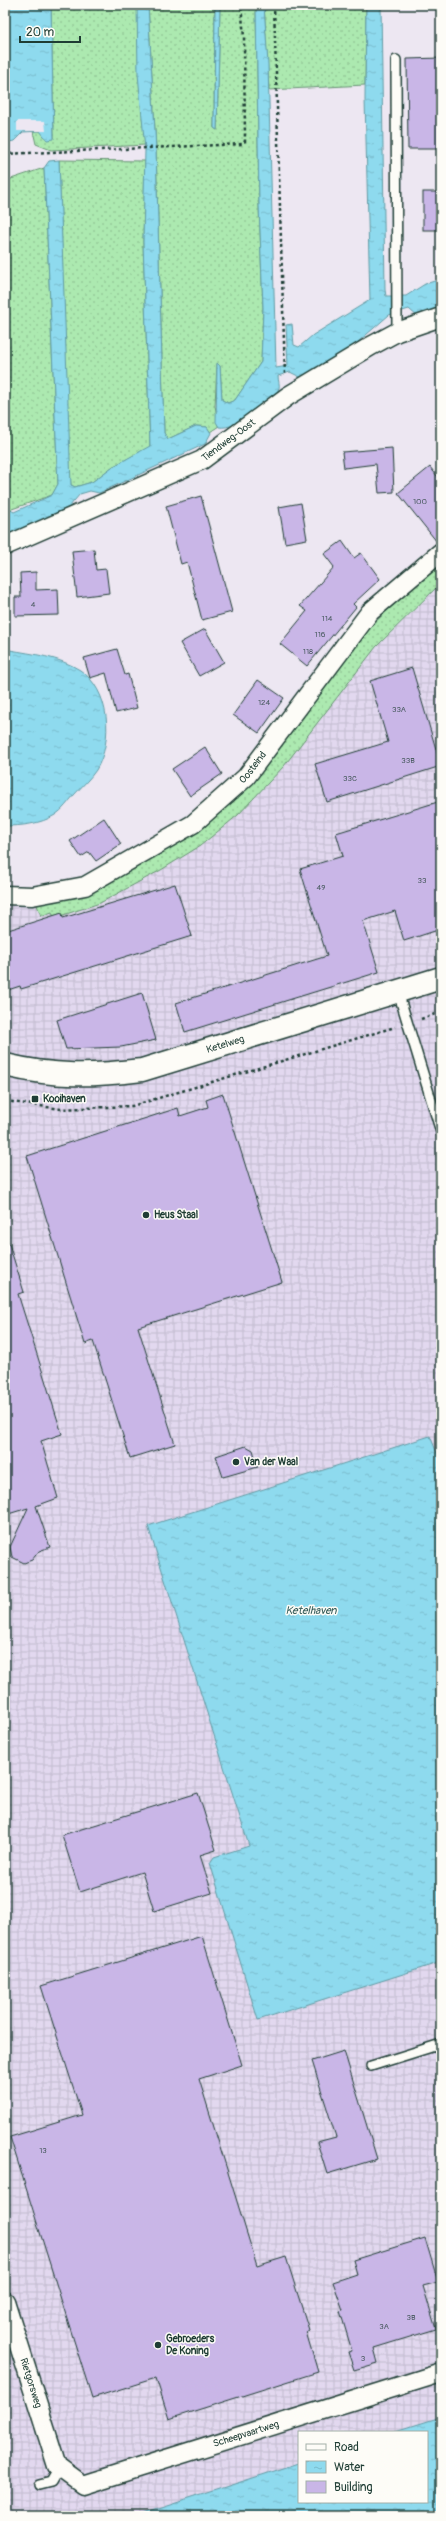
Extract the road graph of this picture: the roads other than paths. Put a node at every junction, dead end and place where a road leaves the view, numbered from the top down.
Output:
1 (396, 60) dead end
2 (441, 317) edge
3 (397, 328) junction
4 (5, 546) edge
5 (441, 552) edge
6 (5, 895) edge
7 (441, 978) edge
8 (398, 992) junction
9 (5, 1065) edge
10 (441, 1132) edge
11 (441, 2044) edge
12 (372, 2066) dead end
13 (6, 2306) edge
14 (441, 2373) edge
15 (58, 2467) junction
16 (39, 2485) dead end

1 - 3 lane
2 - 3 street, Tiendweg-Oost
3 - 4 street, Tiendweg-Oost
5 - 6 street, Oosteind
7 - 8 street, Ketelweg
8 - 9 street, Ketelweg
8 - 10 lane
11 - 12 lane
13 - 15 street, Rietgorsweg
14 - 15 street, Scheepvaartweg
15 - 16 lane

